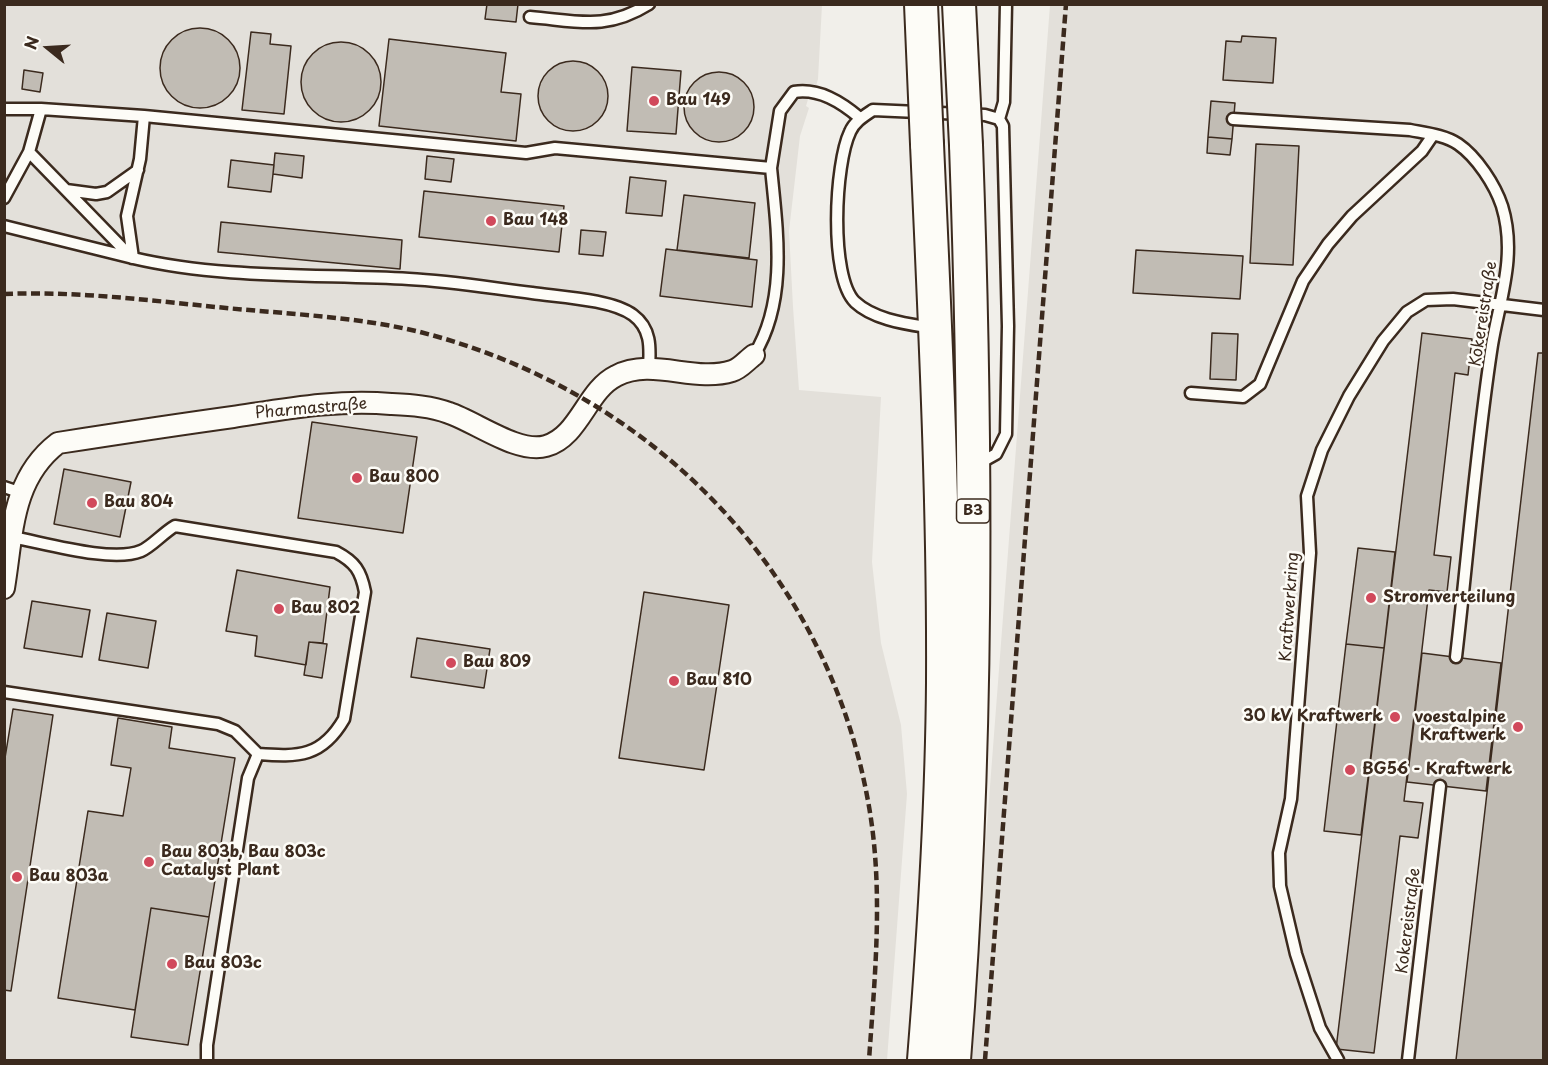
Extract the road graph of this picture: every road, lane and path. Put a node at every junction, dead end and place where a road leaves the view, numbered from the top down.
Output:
1 (649, 4) edge
2 (921, 4) edge
3 (960, 4) edge
4 (1006, 4) edge
5 (530, 17) dead end
6 (41, 109) junction
7 (4, 110) edge
8 (144, 116) junction
9 (860, 118) junction
10 (999, 119) junction
11 (1233, 119) dead end
12 (1433, 135) junction
13 (29, 152) junction
14 (771, 168) junction
15 (138, 170) junction
16 (66, 190) junction
17 (4, 198) edge
18 (4, 226) edge
19 (132, 258) junction
20 (1502, 305) junction
21 (1544, 310) edge
22 (936, 328) junction
23 (754, 355) joint
24 (649, 369) junction
25 (1191, 393) dead end
26 (973, 466) junction
27 (12, 490) edge
28 (12, 537) junction
29 (4, 588) edge
30 (1455, 657) dead end
31 (4, 692) edge
32 (258, 754) junction
33 (1440, 786) dead end
34 (207, 1060) edge
35 (924, 1060) edge
36 (954, 1060) edge
37 (1338, 1060) edge
38 (1408, 1060) edge

1 - 5 lane
2 - 22 main road, B3, bridge
3 - 26 main road, B3, bridge
4 - 10 lane
6 - 7 lane
6 - 8 lane
6 - 13 lane
8 - 14 lane
8 - 15 lane
9 - 10 lane
9 - 14 lane
9 - 22 lane
10 - 26 lane
11 - 12 lane, Kokereistraße
12 - 20 lane, Kokereistraße
12 - 25 lane
13 - 16 lane
13 - 17 lane
14 - 23 lane
15 - 16 lane
15 - 19 lane
16 - 19 lane
18 - 19 lane
19 - 24 lane
20 - 21 lane, Kraftwerkring
20 - 30 lane, Kokereistraße
20 - 37 lane, Kraftwerkring
22 - 35 main road, B3
23 - 24 street, Pharmastraße
24 - 27 street, Pharmastraße
26 - 36 main road, B3
27 - 28 street, Pharmastraße
28 - 29 street, Pharmastraße
28 - 32 lane
31 - 32 lane
32 - 34 lane
33 - 38 lane, Kokereistraße

